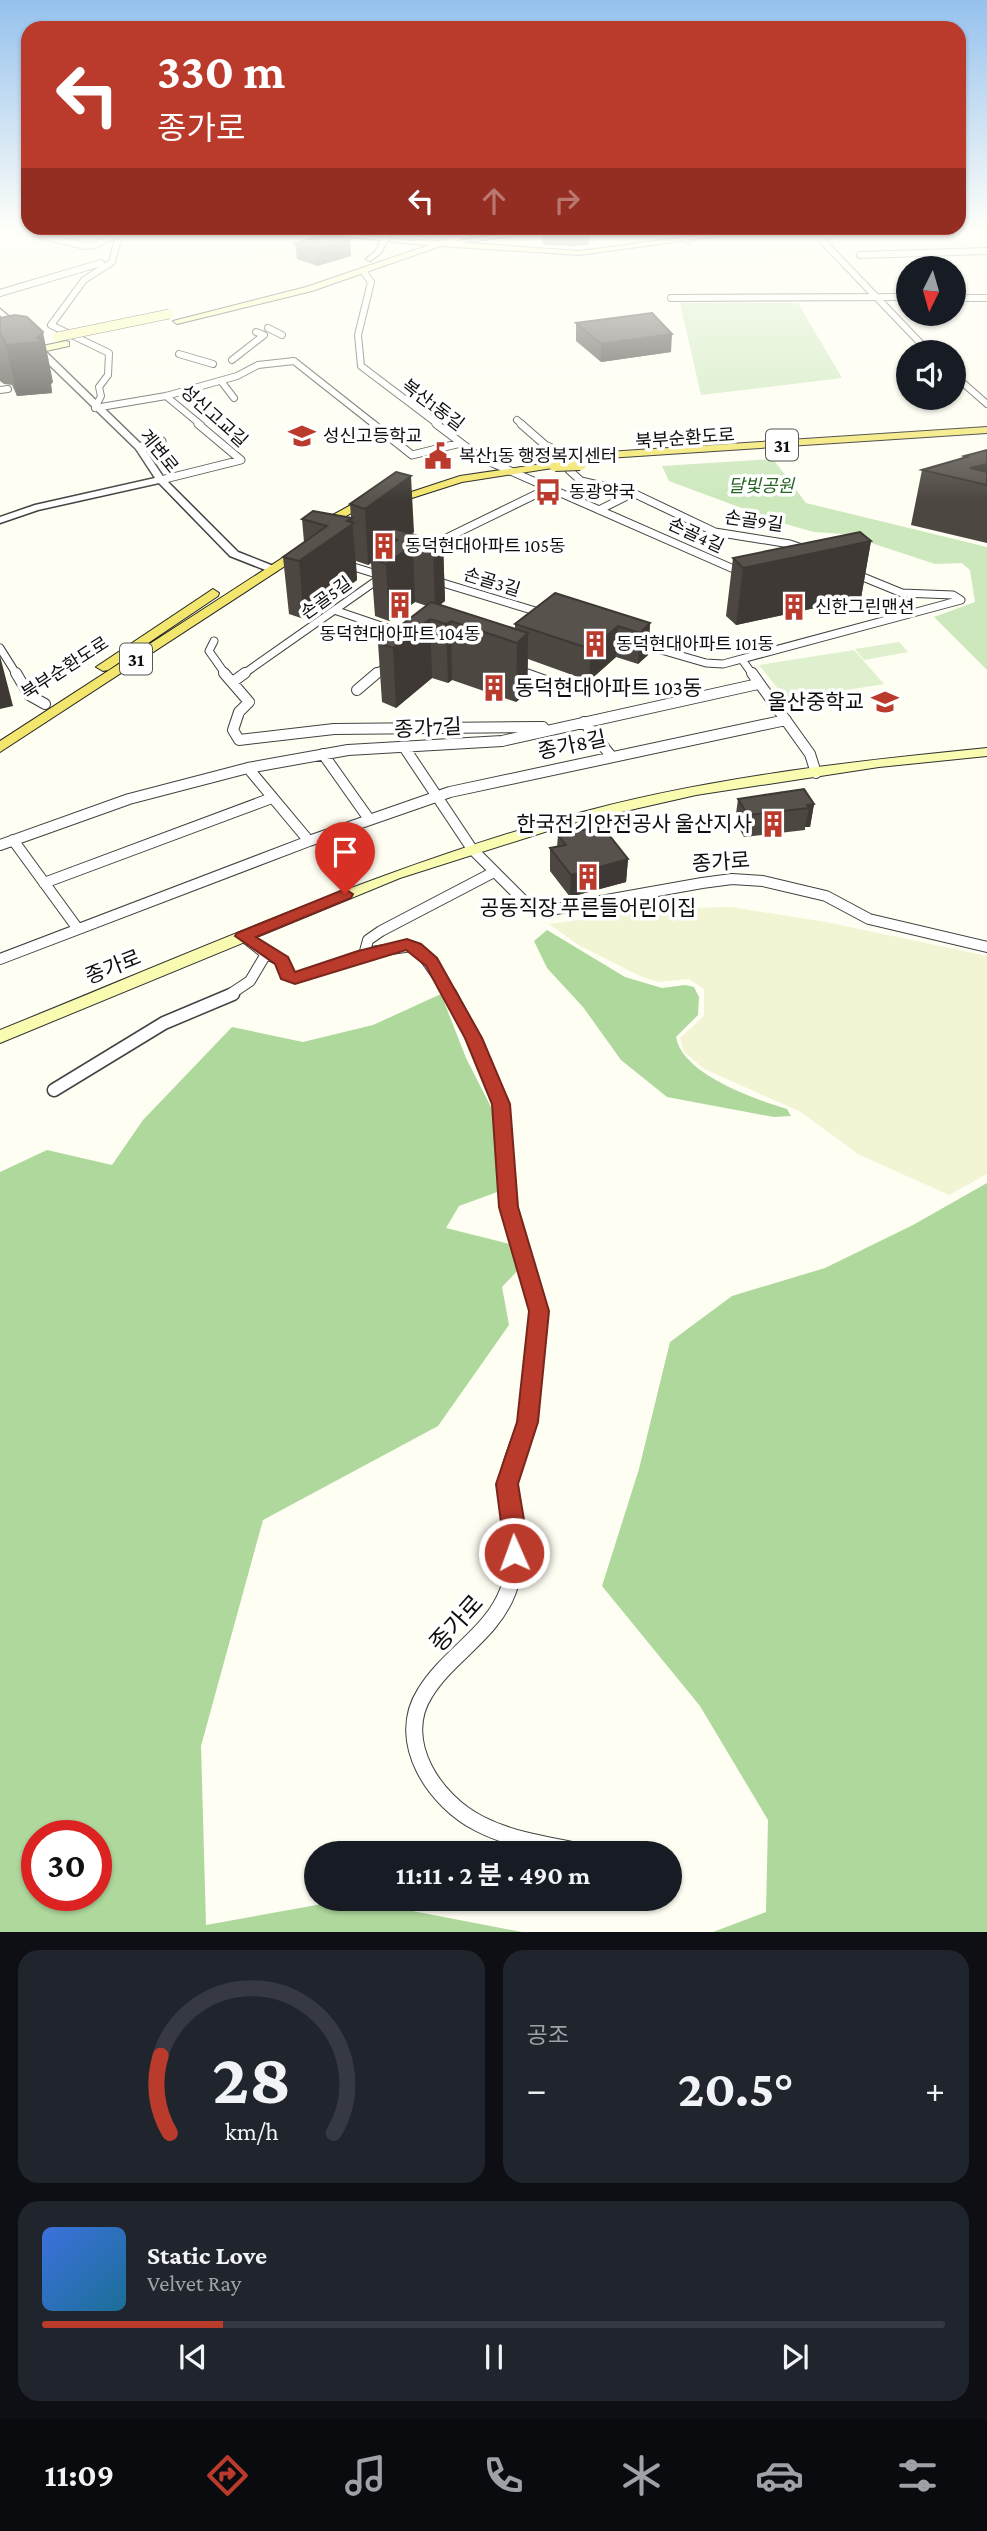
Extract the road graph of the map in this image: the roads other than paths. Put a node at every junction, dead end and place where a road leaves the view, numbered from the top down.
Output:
1 (10, 320) edge
2 (55, 320) edge
3 (139, 320) edge
4 (181, 320) edge
5 (361, 320) edge
6 (898, 320) edge
7 (268, 328) dead end
8 (256, 332) dead end
9 (23, 333) edge
10 (282, 335) dead end
11 (917, 340) edge
12 (31, 342) junction
13 (0, 348) edge
14 (39, 350) junction
15 (178, 354) dead end
16 (0, 358) edge
17 (232, 359) dead end
18 (213, 364) dead end
19 (221, 381) junction
20 (966, 386) edge
21 (166, 396) junction
22 (234, 398) dead end
23 (987, 404) edge
24 (95, 408) junction
25 (517, 419) dead end
26 (987, 430) edge
27 (987, 438) edge
28 (162, 441) dead end
29 (461, 443) junction
30 (138, 447) junction
31 (556, 458) junction
32 (492, 464) junction
33 (575, 464) junction
34 (505, 470) junction
35 (161, 480) junction
36 (551, 487) junction
37 (632, 493) junction
38 (599, 510) junction
39 (0, 520) edge
40 (802, 547) junction
41 (419, 551) edge
42 (815, 553) edge
43 (794, 555) edge
44 (336, 561) edge
45 (265, 566) junction
46 (839, 566) edge
47 (421, 576) edge
48 (756, 579) edge
49 (337, 611) junction
50 (540, 624) edge
51 (625, 639) edge
52 (214, 641) dead end
53 (409, 647) edge
54 (0, 648) edge
55 (398, 656) edge
56 (2, 659) edge
57 (743, 661) junction
58 (505, 667) edge
59 (234, 681) junction
60 (758, 684) junction
61 (557, 685) dead end
62 (357, 690) dead end
63 (46, 704) junction
64 (786, 720) junction
65 (584, 722) junction
66 (556, 727) junction
67 (0, 734) edge
68 (404, 747) junction
69 (0, 748) edge
70 (987, 752) edge
71 (323, 754) junction
72 (611, 756) junction
73 (248, 768) junction
74 (817, 773) junction
75 (435, 797) junction
76 (272, 798) junction
77 (369, 819) junction
78 (13, 840) junction
79 (309, 841) junction
80 (0, 845) edge
81 (472, 849) junction
82 (494, 872) junction
83 (44, 883) junction
84 (78, 929) junction
85 (243, 936) junction
86 (987, 947) edge
87 (266, 954) junction
88 (364, 955) junction
89 (0, 959) edge
90 (0, 1037) edge
91 (54, 1090) dead end
92 (533, 1841) edge

1 - 9 street
2 - 24 street
3 - 12 main road, bridge
4 - 14 main road
5 - 29 street, 복산1동길
6 - 11 street
7 - 10 street
8 - 17 street
12 - 13 main road
12 - 14 street, 계변로
14 - 16 main road
14 - 24 street, 계변로
15 - 18 street
19 - 21 street, 성신고교길
19 - 22 street
19 - 29 street, 성신고교길
20 - 23 street
21 - 24 street
21 - 35 street, 성신고교길
24 - 30 street, 계변로
25 - 31 street
26 - 33 main road, 북부순환도로 / 31
27 - 33 main road, 북부순환도로 / 31
28 - 30 street
29 - 32 street, 복산1동길
30 - 35 street, 계변로
31 - 32 main road, 북부순환도로 / 31
31 - 33 main road, 북부순환도로, bridge
31 - 34 main road, 북부순환도로 / 31
32 - 34 street, 복산1동길
32 - 45 main road, 북부순환도로 / 31
33 - 37 street, 손골9길
34 - 36 street, 손골4길
34 - 45 main road, 북부순환도로 / 31
35 - 39 street
35 - 45 street, 계변로
36 - 38 street, 손골4길
36 - 41 street
37 - 38 street
37 - 40 street, 손골9길
38 - 48 street, 손골4길
40 - 42 street, 손골9길
40 - 43 street
44 - 49 street, 손골5길
45 - 63 main road, 북부순환도로 / 31
45 - 69 main road, 북부순환도로 / 31
46 - 57 street
47 - 50 street, 손골3길
49 - 53 street
49 - 59 street, 손골5길
51 - 57 street
52 - 59 street
54 - 56 street
55 - 62 street
56 - 63 street
57 - 60 street
58 - 61 street
59 - 66 street
60 - 64 street
60 - 65 street, 종가7길
63 - 67 main road, 북부순환도로 / 31
64 - 72 street, 종가8길
64 - 74 street
65 - 66 street, 종가7길
65 - 72 street
66 - 68 street, 종가7길
68 - 71 street, 종가7길
68 - 75 street
70 - 74 main road, 종가로
71 - 73 street, 종가7길
71 - 77 street
72 - 75 street, 종가8길
73 - 76 street
73 - 78 street, 종가7길
74 - 81 main road, 종가로
75 - 77 street, 종가8길
75 - 81 street
76 - 79 street
76 - 83 street
77 - 79 street, 종가8길
78 - 80 street, 종가7길
78 - 83 street
79 - 84 street, 종가8길
81 - 82 street, 종가로
81 - 85 main road, 종가로
82 - 86 street, 종가로
82 - 88 street
83 - 84 street
84 - 89 street, 종가8길
85 - 87 street, 종가로
85 - 90 main road, 종가로
87 - 88 street, 종가로
87 - 91 street
88 - 92 street, 종가로

